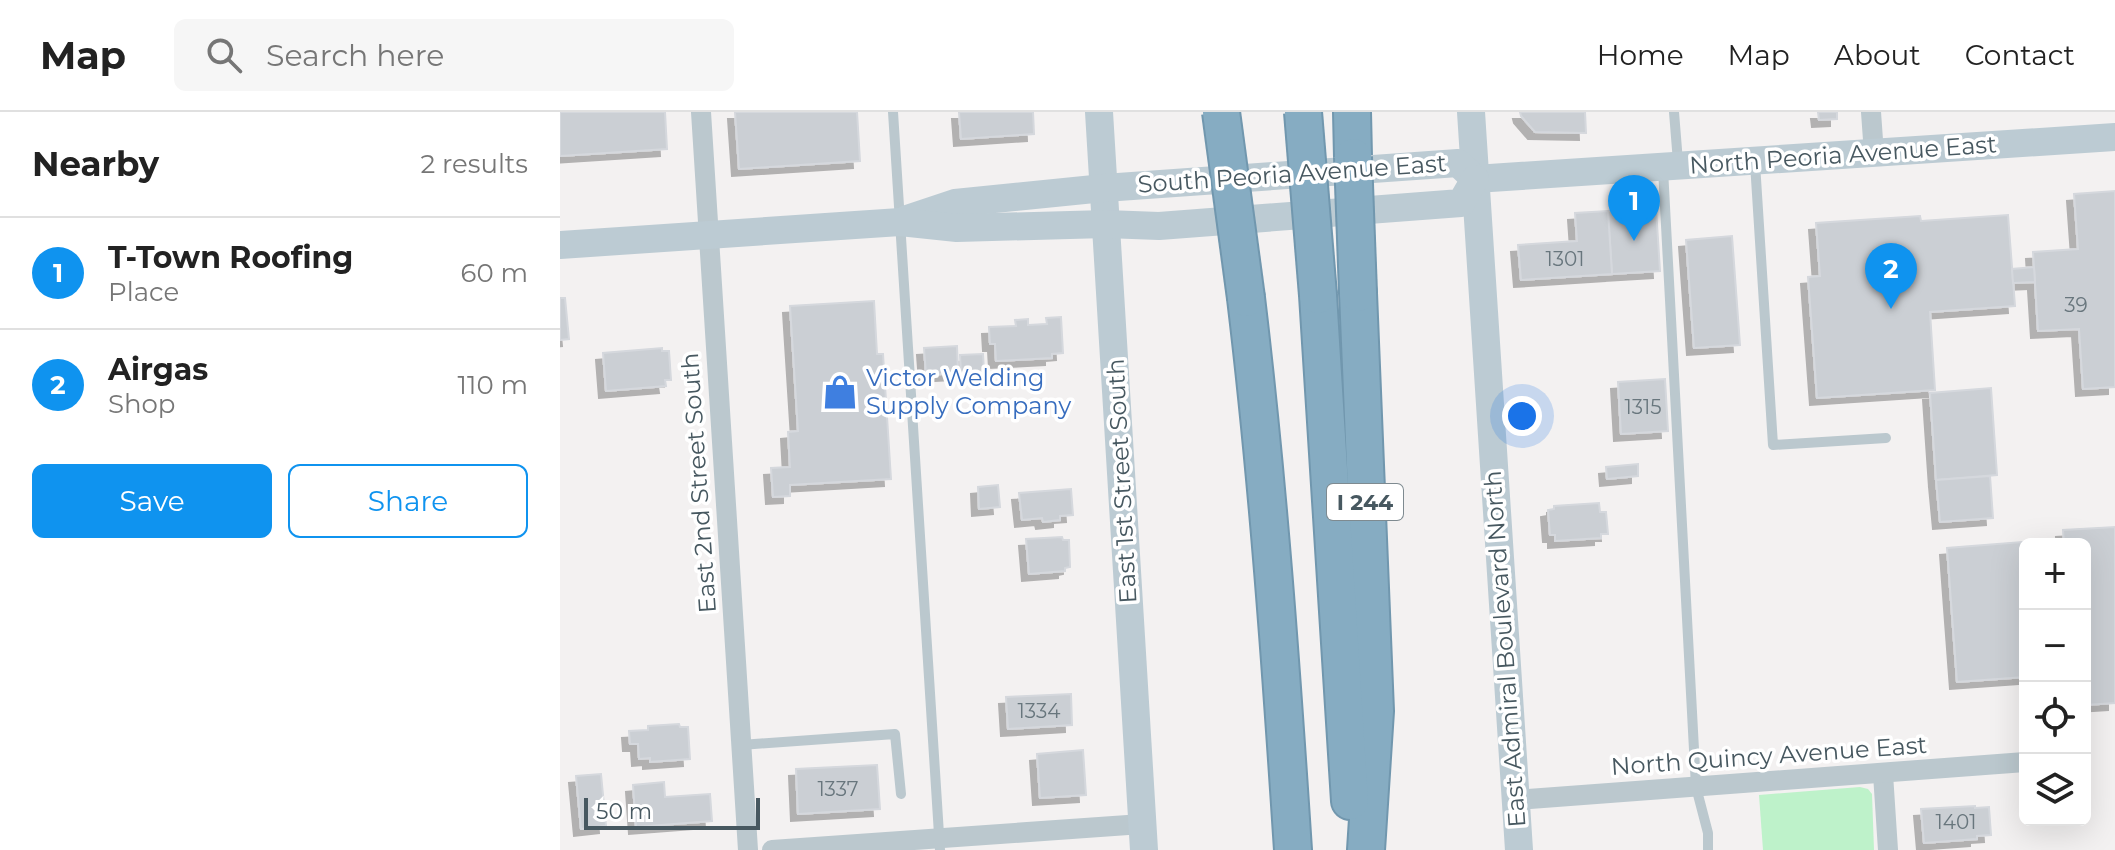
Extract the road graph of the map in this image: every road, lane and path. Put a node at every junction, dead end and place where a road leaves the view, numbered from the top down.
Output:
1 (701, 112) edge
2 (893, 112) edge
3 (1099, 112) edge
4 (1221, 112) edge
5 (1303, 112) edge
6 (1352, 112) edge
7 (1471, 112) edge
8 (1674, 112) edge
9 (1871, 112) edge
10 (2115, 137) edge
11 (1874, 154) junction
12 (1755, 161) junction
13 (1671, 166) junction
14 (1475, 179) junction
15 (1104, 188) junction
16 (900, 222) junction
17 (1106, 224) junction
18 (709, 235) junction
19 (560, 245) edge
20 (1886, 438) dead end
21 (741, 745) junction
22 (2019, 763) edge
23 (1883, 774) junction
24 (1696, 787) junction
25 (901, 794) dead end
26 (1516, 800) junction
27 (1143, 837) edge
28 (939, 844) edge
29 (748, 850) edge
30 (772, 850) edge
31 (1293, 850) edge
32 (1354, 850) edge
33 (1366, 850) edge
34 (1519, 850) edge
35 (1708, 850) edge
36 (1888, 850) edge

1 - 18 street, East 2nd Street South
2 - 16 lane
3 - 15 main road, East 1st Street South
4 - 31 highway, bridge
5 - 32 highway, bridge
6 - 33 highway, I 244, bridge
7 - 14 main road, East Admiral Boulevard North
8 - 13 lane
9 - 11 street
10 - 11 main road, North Peoria Avenue East
11 - 12 main road, North Peoria Avenue East
12 - 13 main road, North Peoria Avenue East
12 - 20 lane
13 - 14 main road, North Peoria Avenue East
13 - 24 lane
14 - 15 main road, South Peoria Avenue East
14 - 17 main road, South Peoria Avenue East
14 - 26 main road, East Admiral Boulevard North
15 - 16 main road, South Peoria Avenue East
15 - 17 main road, East 1st Street South
16 - 17 main road, South Peoria Avenue East
16 - 18 main road, South Peoria Avenue East
16 - 28 lane
17 - 27 main road, East 1st Street South
18 - 19 main road, South Peoria Avenue East
18 - 21 street, East 2nd Street South
21 - 25 lane
21 - 29 street, East 2nd Street South
22 - 23 street, North Quincy Avenue East
23 - 24 street, North Quincy Avenue East
23 - 36 street
24 - 26 street, North Quincy Avenue East
24 - 35 lane
26 - 34 main road, East Admiral Boulevard North
27 - 28 street
28 - 30 street

